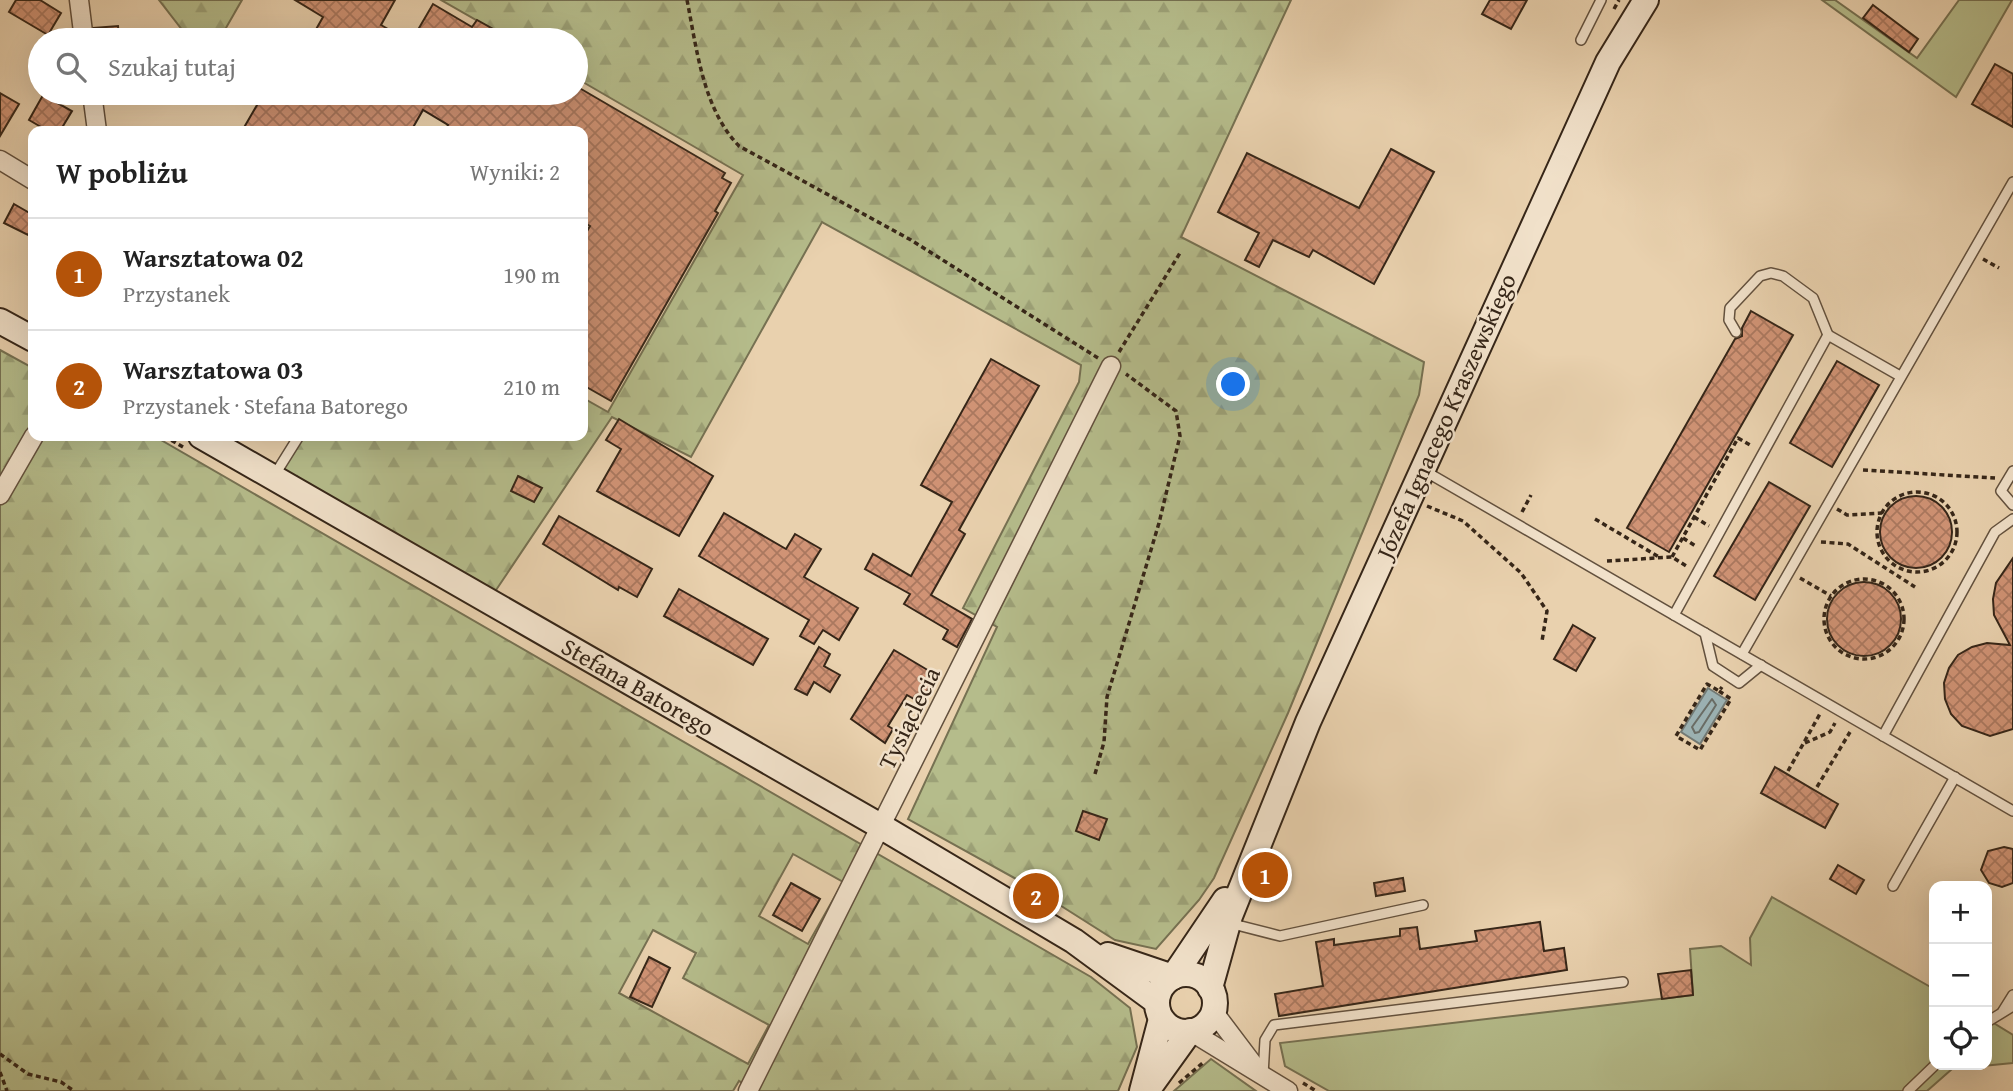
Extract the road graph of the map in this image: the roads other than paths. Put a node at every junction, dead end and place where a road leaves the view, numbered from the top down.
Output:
1 (79, 0) edge
2 (1601, 0) edge
3 (1646, 0) edge
4 (82, 28) edge
5 (1581, 40) dead end
6 (94, 105) edge
7 (96, 126) edge
8 (0, 160) edge
9 (28, 177) edge
10 (2013, 182) edge
11 (0, 321) edge
12 (1736, 331) dead end
13 (1828, 335) junction
14 (28, 336) edge
15 (1111, 366) road end
16 (1900, 376) junction
17 (31, 441) edge
18 (210, 441) edge
19 (296, 441) edge
20 (1422, 469) junction
21 (2013, 471) edge
22 (273, 478) junction
23 (0, 495) edge
24 (2013, 505) edge
25 (2013, 519) edge
26 (1674, 615) junction
27 (1705, 633) junction
28 (1742, 654) junction
29 (1761, 665) junction
30 (1883, 736) junction
31 (1955, 777) junction
32 (2013, 811) edge
33 (882, 827) junction
34 (1259, 838) junction
35 (1893, 886) dead end
36 (1423, 905) dead end
37 (1228, 922) junction
38 (1074, 941) junction
39 (1174, 977) junction
40 (1623, 982) dead end
41 (2013, 995) edge
42 (1212, 999) junction
43 (2013, 1006) edge
44 (1159, 1011) junction
45 (2002, 1011) junction
46 (1992, 1018) edge
47 (1190, 1031) junction
48 (1930, 1070) edge
49 (1262, 1077) junction
50 (748, 1091) edge
51 (1144, 1091) edge
52 (1288, 1091) edge
53 (1908, 1091) edge

1 - 4 street
2 - 5 lane
3 - 20 street, Józefa Ignacego Kraszewskiego
6 - 7 street
8 - 9 street
10 - 16 lane
11 - 14 street
12 - 13 lane
13 - 16 lane
13 - 26 lane
15 - 33 street, Tysiąclecia
16 - 28 lane
17 - 23 street
18 - 22 street, Stefana Batorego
19 - 22 lane
20 - 26 lane
20 - 34 street, Józefa Ignacego Kraszewskiego
21 - 24 lane
22 - 33 street, Stefana Batorego
25 - 30 lane
26 - 27 lane
27 - 28 lane
27 - 29 lane
28 - 29 lane
29 - 30 lane
30 - 31 lane
31 - 32 lane
31 - 35 lane
33 - 38 street, Stefana Batorego
33 - 50 street, Tysiąclecia
34 - 37 street, Józefa Ignacego Kraszewskiego
34 - 39 street, Józefa Ignacego Kraszewskiego
36 - 37 lane
37 - 42 street, Józefa Ignacego Kraszewskiego
38 - 39 street, Stefana Batorego
38 - 44 street, Stefana Batorego
39 - 42 street
39 - 44 street
40 - 49 lane
41 - 45 lane
42 - 47 street
42 - 49 street
43 - 45 lane
44 - 47 street
44 - 51 street
45 - 46 lane
47 - 49 street
47 - 51 street
48 - 53 lane
49 - 52 street

